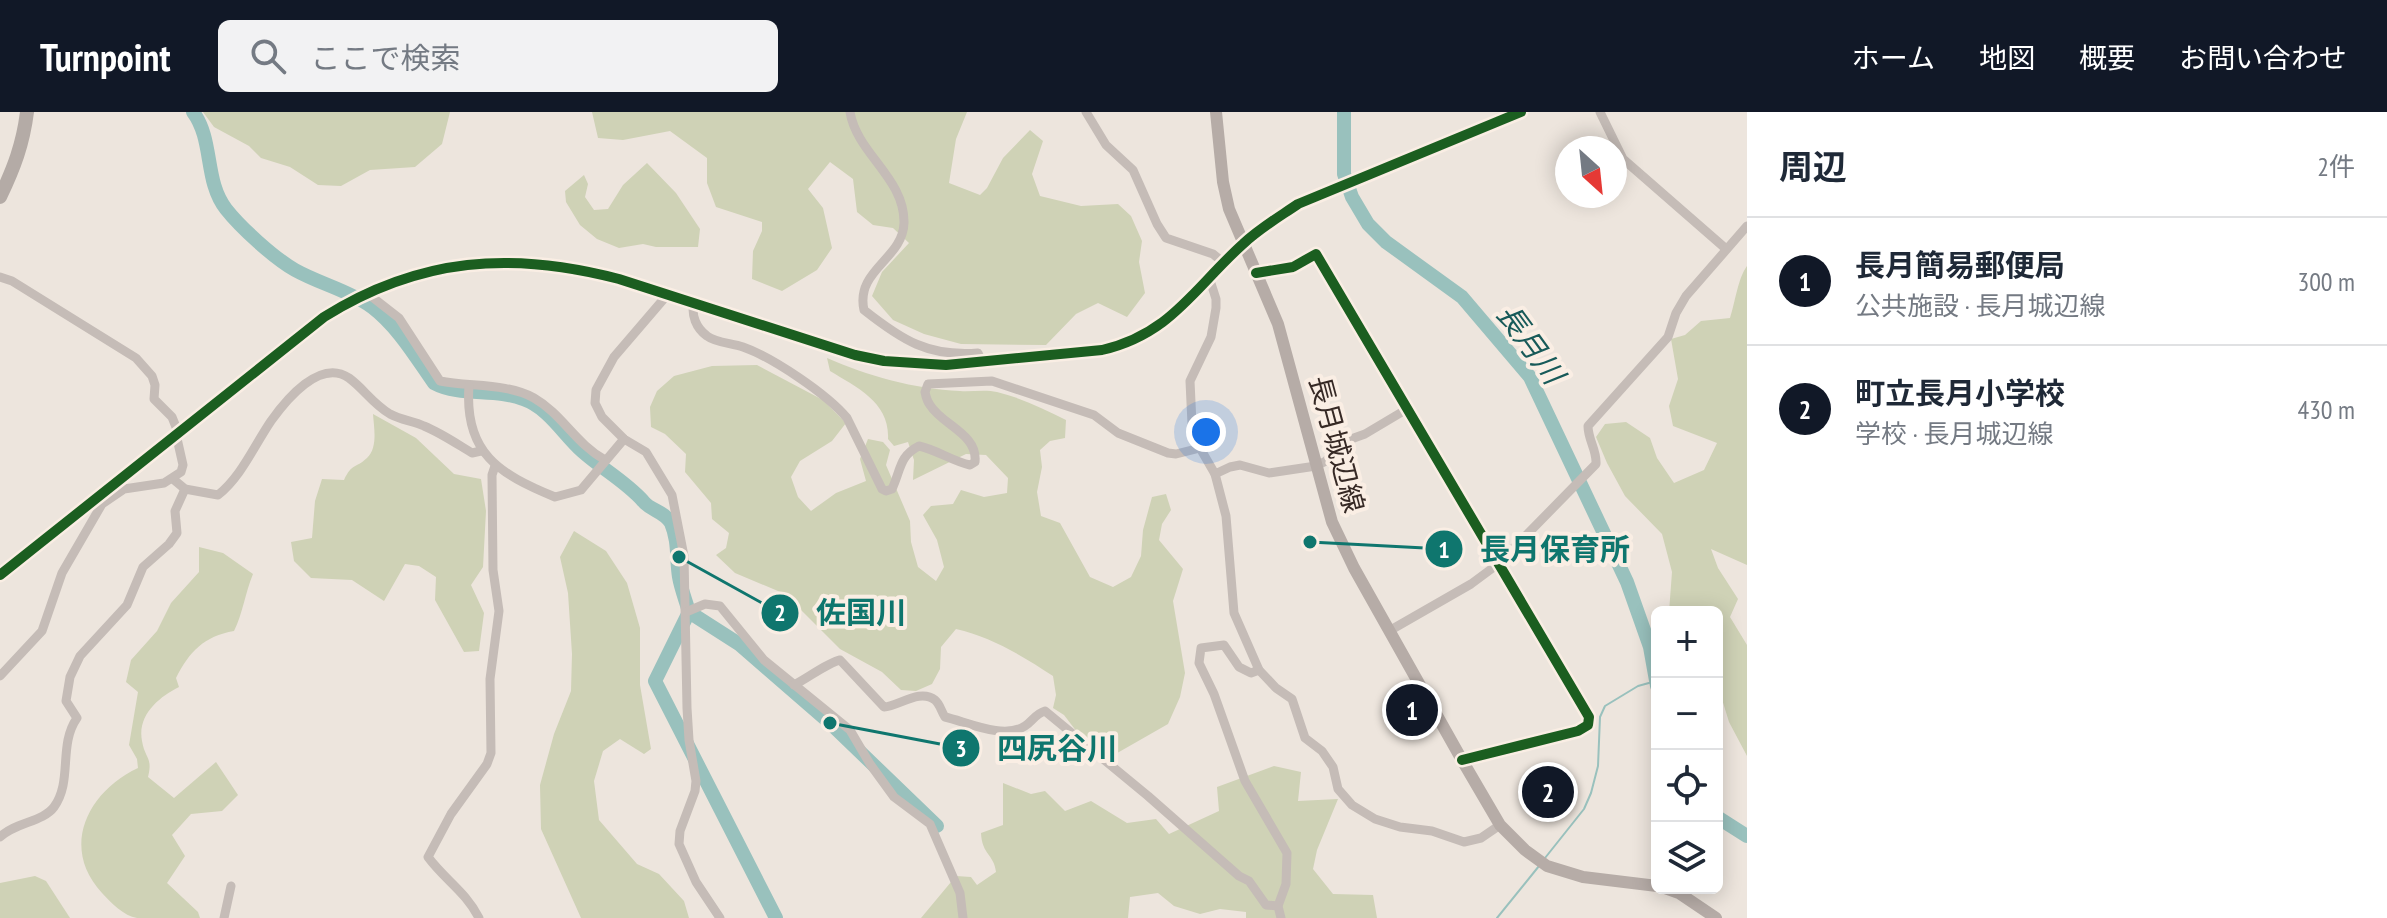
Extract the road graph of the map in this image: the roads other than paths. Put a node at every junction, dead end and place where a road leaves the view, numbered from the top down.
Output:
1 (27, 112) edge
2 (850, 112) edge
3 (1086, 112) edge
4 (1216, 112) edge
5 (1521, 112) edge
6 (1600, 112) edge
7 (0, 197) edge
8 (1747, 226) edge
9 (1243, 244) junction
10 (1725, 248) junction
11 (1224, 263) junction
12 (1256, 273) junction
13 (0, 277) edge
14 (1209, 277) junction
15 (367, 293) junction
16 (668, 294) junction
17 (694, 303) junction
18 (982, 362) junction
19 (469, 386) junction
20 (1407, 409) junction
21 (177, 433) junction
22 (624, 439) junction
23 (1200, 448) junction
24 (481, 451) junction
25 (605, 460) junction
26 (495, 466) junction
27 (1316, 466) junction
28 (1215, 474) junction
29 (173, 479) junction
30 (185, 489) junction
31 (1498, 564) junction
32 (0, 575) edge
33 (686, 612) junction
34 (1389, 631) junction
35 (1259, 670) junction
36 (0, 676) edge
37 (794, 685) junction
38 (1462, 760) junction
39 (1500, 825) junction
40 (0, 837) edge
41 (1651, 885) edge
42 (231, 886) dead end
43 (1680, 894) edge
44 (1278, 906) junction
45 (224, 918) edge
46 (479, 918) edge
47 (720, 918) edge
48 (963, 918) edge
49 (1281, 918) edge
50 (1716, 918) edge

1 - 7 main road
2 - 18 street
3 - 11 street
4 - 9 main road, 長月城辺線
5 - 9 street
6 - 10 street
8 - 10 street
9 - 11 street
9 - 12 main road, 長月城辺線
10 - 31 street
11 - 14 street
12 - 20 street
12 - 27 main road, 長月城辺線
13 - 21 street
14 - 18 street
14 - 23 street
15 - 16 street
15 - 19 street
15 - 21 street
16 - 17 street
16 - 22 street
17 - 18 street
17 - 23 street
19 - 24 street
19 - 25 street
20 - 27 street
20 - 31 street
21 - 29 street
21 - 32 street
22 - 25 street
22 - 33 street
23 - 28 street
24 - 26 street
24 - 30 street
25 - 26 street
26 - 46 street
27 - 28 street
27 - 34 main road, 長月城辺線
28 - 35 street
29 - 30 street
29 - 36 street
30 - 40 street
31 - 34 street
31 - 38 street
33 - 37 street
33 - 47 street
34 - 38 main road, 長月城辺線
35 - 39 street
35 - 44 street
37 - 44 street
37 - 48 street
38 - 39 main road, 長月城辺線
39 - 41 main road, 長月城辺線
42 - 45 street
43 - 50 main road
44 - 49 street

